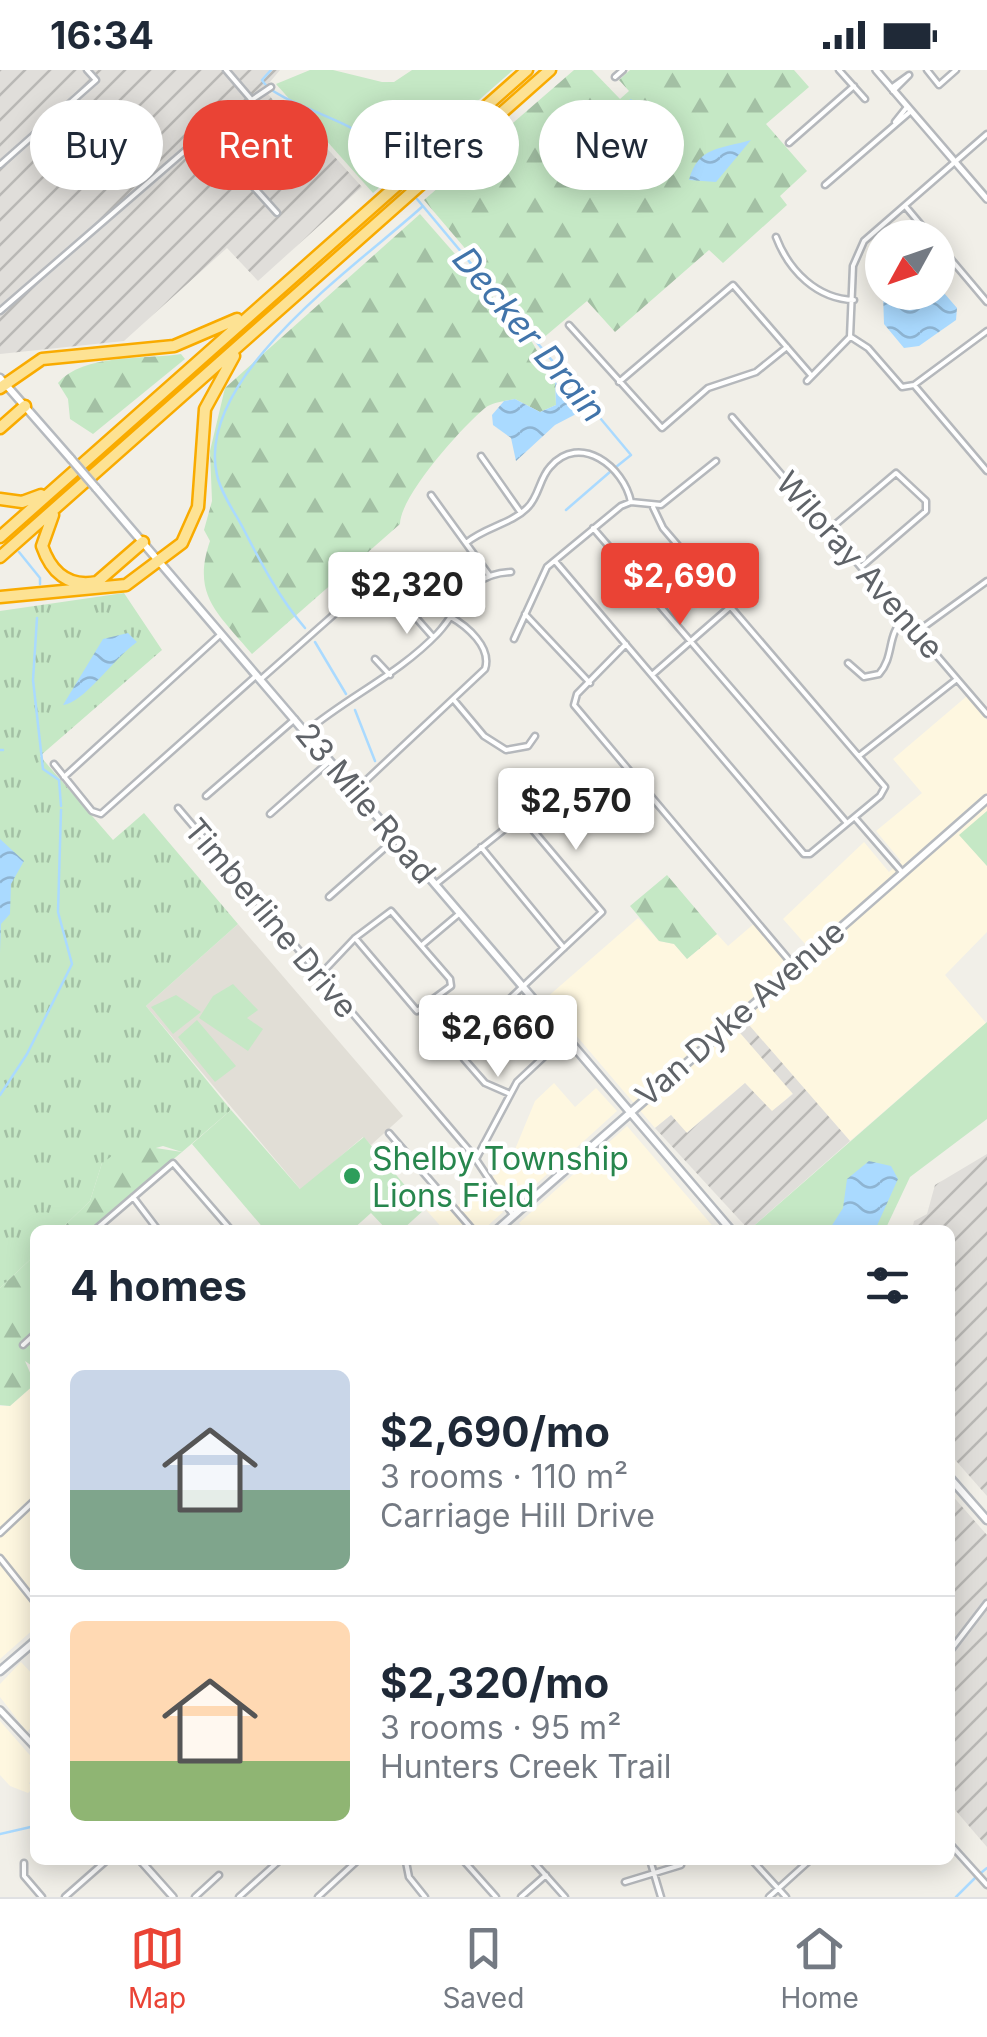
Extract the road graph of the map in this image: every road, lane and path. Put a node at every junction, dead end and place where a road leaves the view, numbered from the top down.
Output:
1 (87, 70) edge
2 (226, 70) edge
3 (526, 70) edge
4 (550, 70) edge
5 (623, 70) edge
6 (839, 70) edge
7 (876, 70) edge
8 (927, 70) edge
9 (956, 70) edge
10 (912, 72) edge
11 (615, 78) dead end
12 (854, 86) junction
13 (271, 87) dead end
14 (892, 89) junction
15 (250, 98) junction
16 (865, 99) dead end
17 (247, 100) edge
18 (909, 109) junction
19 (986, 137) edge
20 (788, 143) dead end
21 (183, 152) edge
22 (954, 161) junction
23 (0, 165) edge
24 (825, 185) dead end
25 (256, 190) edge
26 (987, 199) edge
27 (904, 205) junction
28 (277, 214) dead end
29 (917, 220) edge
30 (776, 236) dead end
31 (955, 264) edge
32 (280, 288) junction
33 (854, 300) junction
34 (987, 302) edge
35 (0, 311) edge
36 (266, 323) junction
37 (569, 325) dead end
38 (987, 331) edge
39 (980, 336) junction
40 (850, 337) junction
41 (987, 344) edge
42 (787, 347) junction
43 (811, 375) junction
44 (619, 382) junction
45 (807, 382) dead end
46 (2, 383) edge
47 (914, 385) junction
48 (25, 406) junction
49 (732, 417) dead end
50 (0, 428) edge
51 (481, 456) dead end
52 (716, 461) dead end
53 (987, 471) edge
54 (70, 474) junction
55 (431, 495) dead end
56 (69, 497) junction
57 (0, 499) edge
58 (631, 502) junction
59 (653, 507) junction
60 (521, 514) junction
61 (593, 528) junction
62 (829, 530) junction
63 (0, 537) edge
64 (144, 542) junction
65 (466, 543) junction
66 (0, 557) edge
67 (399, 558) dead end
68 (555, 561) junction
69 (160, 562) junction
70 (861, 567) junction
71 (511, 572) dead end
72 (489, 575) junction
73 (379, 576) junction
74 (987, 581) edge
75 (0, 598) edge
76 (730, 608) junction
77 (525, 614) junction
78 (449, 616) junction
79 (906, 618) junction
80 (917, 632) junction
81 (222, 634) junction
82 (433, 637) junction
83 (514, 638) dead end
84 (690, 641) junction
85 (626, 644) junction
86 (375, 659) dead end
87 (848, 663) dead end
88 (390, 674) junction
89 (652, 675) junction
90 (259, 677) junction
91 (957, 679) junction
92 (590, 683) junction
93 (452, 699) junction
94 (987, 714) edge
95 (295, 719) junction
96 (306, 732) junction
97 (535, 736) dead end
98 (859, 756) junction
99 (330, 761) junction
100 (54, 764) dead end
101 (64, 777) junction
102 (355, 790) junction
103 (206, 796) dead end
104 (987, 799) edge
105 (178, 808) dead end
106 (270, 814) dead end
107 (854, 817) junction
108 (847, 823) junction
109 (396, 838) junction
110 (481, 847) junction
111 (902, 872) junction
112 (436, 884) junction
113 (329, 898) dead end
114 (460, 913) junction
115 (356, 938) junction
116 (422, 945) junction
117 (564, 948) junction
118 (794, 966) junction
119 (320, 975) junction
120 (522, 986) junction
121 (565, 1037) junction
122 (510, 1094) junction
123 (628, 1111) junction
124 (389, 1133) dead end
125 (476, 1160) junction
126 (133, 1197) junction
127 (513, 1215) junction
128 (101, 1225) edge
129 (154, 1225) edge
130 (227, 1225) edge
131 (469, 1225) edge
132 (502, 1225) edge
133 (727, 1225) edge
134 (30, 1339) edge
135 (23, 1345) dead end
136 (955, 1484) edge
137 (30, 1505) edge
138 (987, 1520) edge
139 (0, 1533) edge
140 (0, 1558) edge
141 (30, 1593) edge
142 (987, 1603) edge
143 (30, 1645) edge
144 (955, 1645) edge
145 (0, 1671) edge
146 (0, 1710) edge
147 (30, 1742) edge
148 (955, 1850) edge
149 (24, 1863) dead end
150 (101, 1865) edge
151 (144, 1865) edge
152 (274, 1865) edge
153 (353, 1865) edge
154 (407, 1865) edge
155 (467, 1865) edge
156 (536, 1865) edge
157 (651, 1865) edge
158 (681, 1865) dead end
159 (756, 1865) edge
160 (804, 1865) edge
161 (654, 1874) junction
162 (219, 1875) dead end
163 (546, 1876) junction
164 (626, 1882) dead end
165 (987, 1885) edge
166 (778, 1889) junction
167 (42, 1897) edge
168 (64, 1897) edge
169 (173, 1897) edge
170 (195, 1897) edge
171 (239, 1897) edge
172 (318, 1897) edge
173 (425, 1897) edge
174 (496, 1897) edge
175 (521, 1897) edge
176 (565, 1897) edge
177 (662, 1897) edge
178 (769, 1897) edge
179 (786, 1897) edge

1 - 23 street
2 - 15 street
3 - 32 highway
4 - 36 highway
5 - 11 street
6 - 12 street
7 - 14 street
8 - 9 street
10 - 14 street
12 - 16 street
12 - 20 street
13 - 15 street
14 - 18 street
15 - 17 street
18 - 22 street
18 - 24 street
19 - 22 street
21 - 35 street
22 - 26 street
22 - 27 street
25 - 28 street
27 - 29 street
27 - 33 street
30 - 33 street
31 - 34 street
32 - 46 highway
32 - 54 highway
33 - 40 street
36 - 56 highway
36 - 69 highway
37 - 44 street
38 - 39 street
39 - 41 street
39 - 47 street
40 - 43 street
40 - 47 street
42 - 43 street
42 - 44 street
42 - 44 street
43 - 45 street
46 - 48 main road, 23 Mile Road
47 - 53 street
48 - 50 highway
48 - 64 main road, 23 Mile Road, bridge
49 - 62 street, Wiloray Avenue
51 - 60 street
52 - 59 street
54 - 57 highway
54 - 63 highway
55 - 65 street
56 - 64 highway
56 - 66 highway
58 - 59 street
58 - 60 street
58 - 61 street
59 - 76 street
60 - 65 street
61 - 68 street
61 - 84 street
62 - 70 street, Wiloray Avenue
62 - 70 street
64 - 69 main road, 23 Mile Road
65 - 72 street
67 - 73 street
68 - 77 street
68 - 85 street
69 - 75 highway
69 - 81 main road, 23 Mile Road
70 - 79 street, Wiloray Avenue
71 - 72 street
72 - 78 street
73 - 82 street
73 - 90 street
74 - 80 street
76 - 84 street
76 - 98 street
77 - 83 street
77 - 92 street
78 - 82 street
78 - 93 street
79 - 80 street, Wiloray Avenue
79 - 87 street
80 - 91 street, Wiloray Avenue
81 - 90 main road, 23 Mile Road
81 - 101 street
82 - 88 street
84 - 89 street
84 - 108 street
85 - 89 street
85 - 92 street
86 - 88 street
88 - 96 street
89 - 108 street
90 - 95 main road, 23 Mile Road
90 - 101 street
91 - 94 street, Wiloray Avenue
91 - 98 street
92 - 118 street
93 - 97 street
93 - 102 street
95 - 96 main road, 23 Mile Road
95 - 103 street
96 - 99 main road, 23 Mile Road
98 - 107 street
99 - 102 main road, 23 Mile Road
99 - 106 street
100 - 101 street
102 - 109 main road, 23 Mile Road
104 - 111 main road, Van Dyke Avenue
105 - 119 street, Timberline Drive
107 - 108 street
107 - 111 street
109 - 112 main road, 23 Mile Road
109 - 113 street
110 - 112 street
110 - 117 street
110 - 117 street
111 - 118 main road, Van Dyke Avenue
112 - 114 main road, 23 Mile Road
114 - 116 street
114 - 120 main road, 23 Mile Road
115 - 116 street
115 - 116 street
115 - 119 street
117 - 120 street
118 - 123 main road, Van Dyke Avenue
119 - 125 street, Timberline Drive
120 - 121 main road, 23 Mile Road
120 - 122 street
121 - 122 street
121 - 123 main road, 23 Mile Road
122 - 125 street
123 - 127 main road, Van Dyke Avenue
123 - 133 main road, 23 Mile Road
124 - 131 street
125 - 127 street, Timberline Drive
126 - 128 street
126 - 129 street
126 - 130 street
127 - 132 main road, Van Dyke Avenue
134 - 135 street
136 - 138 main road
137 - 139 street
140 - 141 street
142 - 144 street
143 - 145 main road
146 - 147 street
148 - 165 street
149 - 167 street
150 - 168 street
151 - 169 street
152 - 171 street
153 - 172 street
154 - 173 street
155 - 174 street
156 - 163 street
157 - 161 street
158 - 161 street
159 - 166 street
160 - 166 street
161 - 164 street
161 - 177 street
162 - 170 street
163 - 175 street
163 - 176 street
166 - 178 street
166 - 179 street

